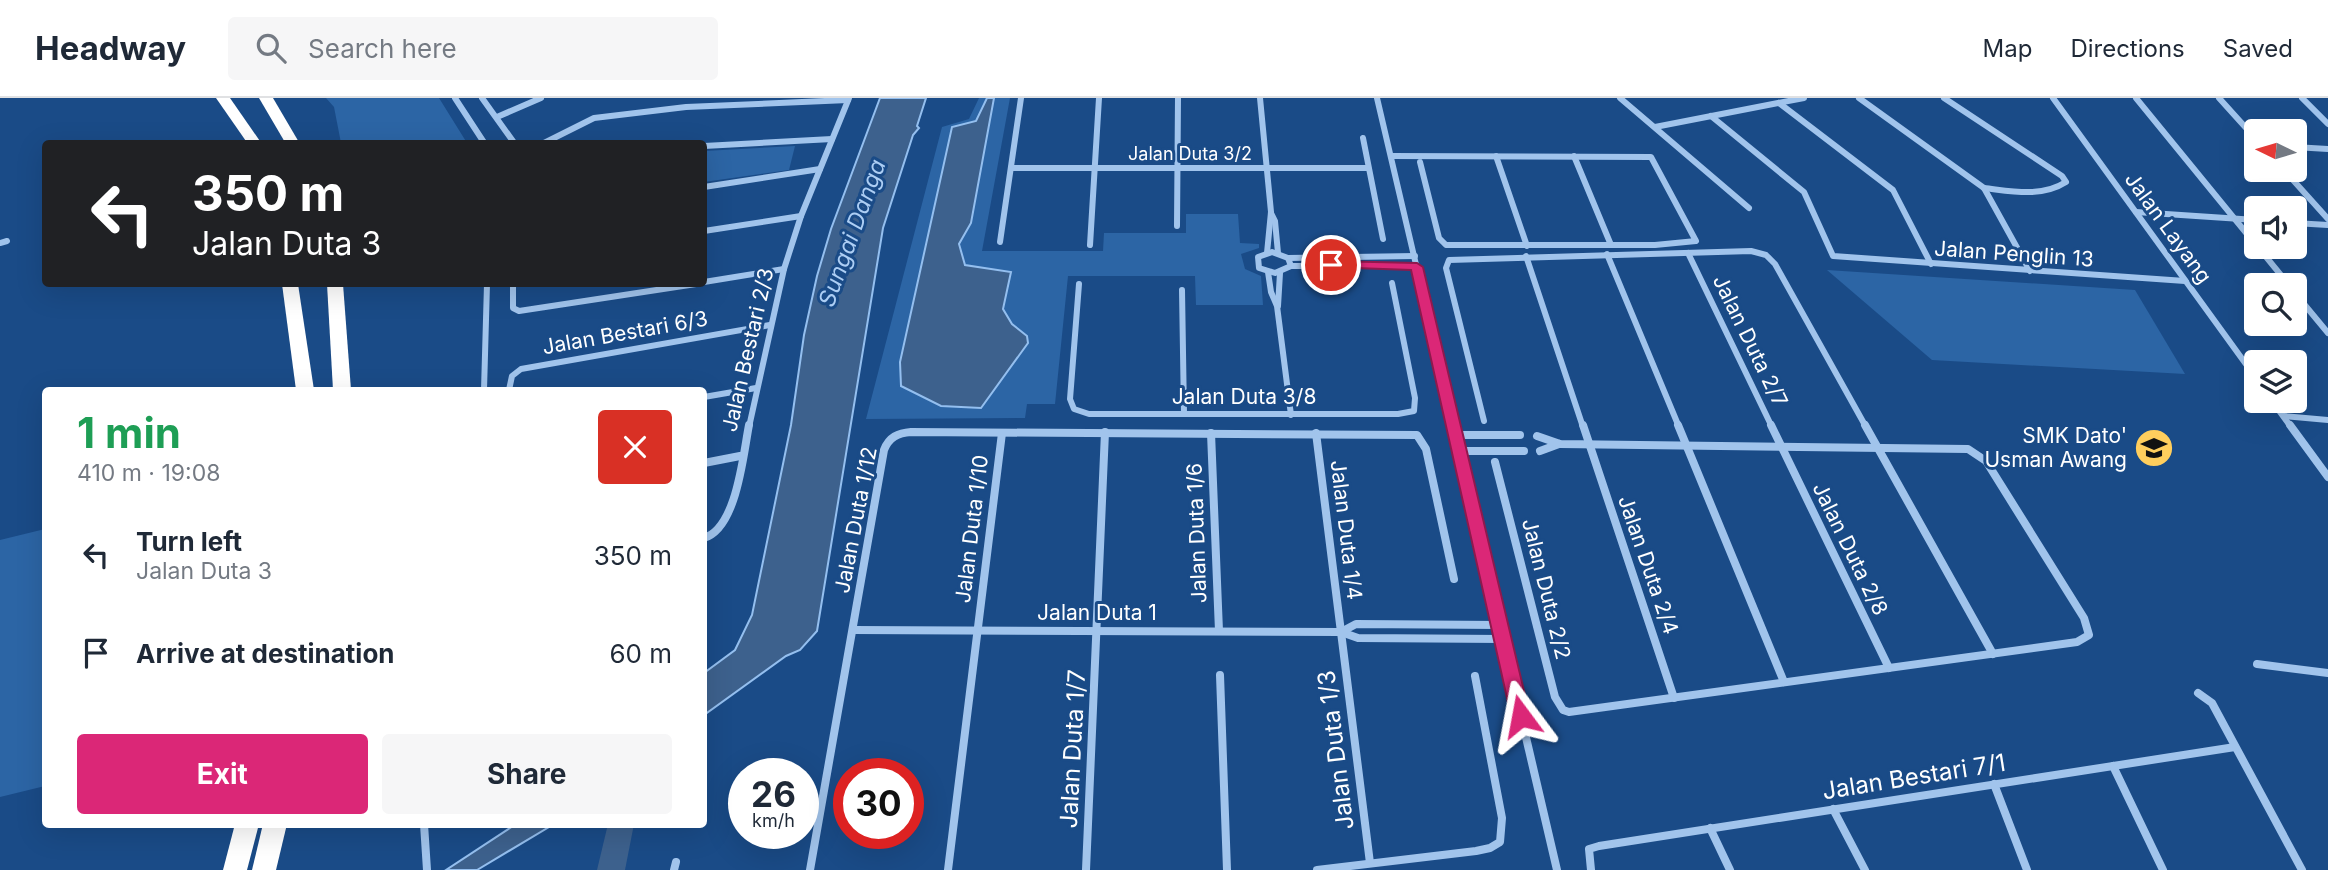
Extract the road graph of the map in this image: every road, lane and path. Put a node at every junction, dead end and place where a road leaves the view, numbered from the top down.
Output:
1 (223, 98) edge
2 (267, 98) edge
3 (454, 98) edge
4 (482, 98) edge
5 (541, 98) edge
6 (1021, 98) edge
7 (1099, 98) edge
8 (1178, 98) edge
9 (1260, 98) edge
10 (1377, 98) edge
11 (1620, 98) edge
12 (1804, 98) edge
13 (1859, 98) edge
14 (1944, 98) edge
15 (2053, 98) edge
16 (2136, 98) edge
17 (2219, 98) edge
18 (2302, 98) edge
19 (848, 99) edge
20 (1779, 103) junction
21 (1711, 116) junction
22 (497, 117) junction
23 (2328, 124) edge
24 (2244, 126) edge
25 (1655, 127) junction
26 (290, 137) edge
27 (1363, 138) dead end
28 (832, 139) junction
29 (253, 140) edge
30 (482, 140) edge
31 (512, 140) edge
32 (550, 140) edge
33 (707, 146) edge
34 (2307, 148) edge
35 (2328, 149) edge
36 (1392, 156) junction
37 (1496, 156) junction
38 (1574, 156) junction
39 (1419, 162) dead end
40 (1011, 168) junction
41 (1095, 168) junction
42 (1177, 168) junction
43 (1266, 168) junction
44 (1368, 168) junction
45 (820, 169) junction
46 (2295, 182) edge
47 (707, 187) edge
48 (1984, 188) junction
49 (1749, 208) dead end
50 (1271, 212) junction
51 (2136, 212) junction
52 (801, 216) junction
53 (2235, 219) junction
54 (2244, 219) edge
55 (2328, 219) edge
56 (2307, 224) edge
57 (2328, 225) edge
58 (1177, 226) dead end
59 (2244, 230) edge
60 (707, 231) edge
61 (1383, 239) dead end
62 (1000, 242) dead end
63 (1090, 245) dead end
64 (1611, 245) junction
65 (1527, 246) junction
66 (1267, 253) junction
67 (1278, 253) junction
68 (1688, 253) junction
69 (1607, 254) junction
70 (1526, 256) junction
71 (1415, 257) junction
72 (1288, 258) junction
73 (2268, 259) edge
74 (1931, 264) junction
75 (1291, 266) junction
76 (1417, 267) junction
77 (784, 269) junction
78 (2030, 271) junction
79 (1268, 272) junction
80 (1280, 273) junction
81 (2279, 273) edge
82 (2185, 281) junction
83 (707, 282) edge
84 (1079, 284) dead end
85 (1392, 284) dead end
86 (290, 287) edge
87 (334, 287) edge
88 (487, 287) edge
89 (513, 287) edge
90 (676, 287) edge
91 (1182, 290) dead end
92 (1278, 306) junction
93 (2307, 308) edge
94 (770, 326) junction
95 (2328, 333) edge
96 (2244, 362) edge
97 (305, 387) edge
98 (342, 387) edge
99 (484, 387) edge
100 (509, 387) edge
101 (756, 388) junction
102 (707, 396) edge
103 (2282, 413) edge
104 (1184, 414) junction
105 (1291, 415) junction
106 (2284, 416) junction
107 (2328, 420) edge
108 (1484, 421) dead end
109 (1105, 432) junction
110 (1002, 433) junction
111 (1211, 433) junction
112 (1316, 433) junction
113 (1457, 435) junction
114 (1520, 435) dead end
115 (1536, 436) dead end
116 (1560, 444) junction
117 (1589, 444) junction
118 (1686, 445) junction
119 (1781, 446) junction
120 (1878, 446) junction
121 (1460, 451) junction
122 (1524, 451) dead end
123 (1540, 451) dead end
124 (740, 456) junction
125 (1495, 462) dead end
126 (707, 463) edge
127 (2328, 477) edge
128 (707, 537) edge
129 (1454, 579) dead end
130 (1500, 625) junction
131 (853, 630) junction
132 (977, 630) junction
133 (1098, 631) junction
134 (1219, 631) junction
135 (1342, 632) junction
136 (1503, 639) junction
137 (1993, 654) junction
138 (2256, 663) dead end
139 (1889, 668) junction
140 (2328, 673) edge
141 (1220, 675) dead end
142 (1475, 676) dead end
143 (1784, 682) junction
144 (2198, 693) dead end
145 (1674, 698) junction
146 (2235, 747) junction
147 (2113, 766) junction
148 (1994, 784) junction
149 (1833, 809) junction
150 (246, 828) edge
151 (274, 828) edge
152 (1710, 828) junction
153 (424, 829) edge
154 (1370, 863) junction
155 (235, 870) edge
156 (264, 870) edge
157 (427, 870) edge
158 (810, 870) edge
159 (948, 870) edge
160 (1086, 870) edge
161 (1227, 870) edge
162 (1317, 870) edge
163 (1557, 870) edge
164 (1591, 870) edge
165 (1730, 870) edge
166 (1865, 870) edge
167 (2027, 870) edge
168 (2163, 870) edge
169 (2302, 870) edge

1 - 29 highway
2 - 26 highway
3 - 30 street
4 - 22 street
5 - 22 street
6 - 40 street
7 - 41 street
8 - 42 street
9 - 43 street
10 - 36 street
11 - 25 street
12 - 20 street
13 - 48 street
14 - 48 street
15 - 51 street, Jalan Layang
16 - 53 street
17 - 24 street
18 - 23 street
19 - 28 street, Jalan Bestari 2/3
19 - 32 street
20 - 21 street
20 - 74 street
21 - 25 street
21 - 74 street, Jalan Penglin 13
22 - 31 street
25 - 49 street
27 - 44 street
28 - 33 street
28 - 45 street, Jalan Bestari 2/3
34 - 35 street
36 - 37 street
36 - 71 street
37 - 38 street
37 - 65 street
38 - 64 street
38 - 64 street
39 - 65 street
40 - 41 street, Jalan Duta 3/2
40 - 62 street
41 - 42 street, Jalan Duta 3/2
41 - 63 street
42 - 43 street, Jalan Duta 3/2
42 - 58 street
43 - 44 street, Jalan Duta 3/2
43 - 50 street
44 - 61 street
45 - 47 street
45 - 52 street, Jalan Bestari 2/3
46 - 55 street
48 - 78 street
50 - 66 street
50 - 67 street
51 - 53 street
51 - 82 street, Jalan Layang
52 - 60 street
52 - 77 street, Jalan Bestari 2/3
53 - 54 street
53 - 59 street
56 - 57 street
64 - 65 street
66 - 67 street
66 - 79 street
67 - 72 street
68 - 69 street
68 - 119 street, Jalan Duta 2/7
68 - 120 street
69 - 70 street
69 - 118 street
70 - 108 street
70 - 117 street, Jalan Duta 2/4
71 - 72 street
71 - 76 street
72 - 75 street
73 - 81 street
74 - 78 street, Jalan Penglin 13
75 - 76 street
75 - 80 street
76 - 113 street
77 - 83 street
77 - 94 street, Jalan Bestari 2/3
78 - 82 street, Jalan Penglin 13
79 - 80 street
79 - 92 street
80 - 92 street
82 - 96 street, Jalan Layang
84 - 104 street, Jalan Duta 3/8
85 - 105 street, Jalan Duta 3/8
86 - 97 highway
87 - 98 highway
88 - 99 street
89 - 90 street
91 - 104 street
92 - 105 street
93 - 95 street
94 - 100 street, Jalan Bestari 6/3
94 - 101 street, Jalan Bestari 2/3
101 - 102 street
101 - 124 street, Jalan Bestari 2/3
103 - 106 street
104 - 105 street, Jalan Duta 3/8
106 - 107 street
106 - 127 street
109 - 110 street
109 - 111 street
109 - 133 street, Jalan Duta 1/7
110 - 131 street, Jalan Duta 1/12
110 - 132 street, Jalan Duta 1/10
111 - 112 street
111 - 134 street, Jalan Duta 1/6
112 - 129 street
112 - 135 street, Jalan Duta 1/4
113 - 114 street
113 - 121 street
115 - 116 street
116 - 117 street
116 - 123 street
117 - 118 street
117 - 145 street, Jalan Duta 2/4
118 - 119 street
118 - 143 street
119 - 120 street
119 - 139 street, Jalan Duta 2/8
120 - 137 street
120 - 137 street
121 - 122 street
121 - 130 street
124 - 126 street
124 - 128 street, Jalan Bestari 2/3
125 - 145 street, Jalan Duta 2/2
130 - 135 street, Jalan Duta 1
130 - 136 street
131 - 132 street, Jalan Duta 1
131 - 158 street
132 - 133 street, Jalan Duta 1
132 - 159 street, Jalan Duta 1/10
133 - 134 street, Jalan Duta 1
133 - 160 street, Jalan Duta 1/7
134 - 135 street, Jalan Duta 1
135 - 136 street, Jalan Duta 1
135 - 154 street, Jalan Duta 1/3
136 - 163 street
137 - 139 street
138 - 140 street
139 - 143 street
141 - 161 street
142 - 154 street
143 - 145 street
144 - 146 street
146 - 147 street, Jalan Bestari 7/1
146 - 169 street
147 - 148 street, Jalan Bestari 7/1
147 - 168 street
148 - 149 street, Jalan Bestari 7/1
148 - 167 street
149 - 152 street, Jalan Bestari 7/1
149 - 166 street
150 - 155 highway
151 - 156 highway
152 - 164 street, Jalan Bestari 7/1
152 - 165 street
153 - 157 street
154 - 162 street

